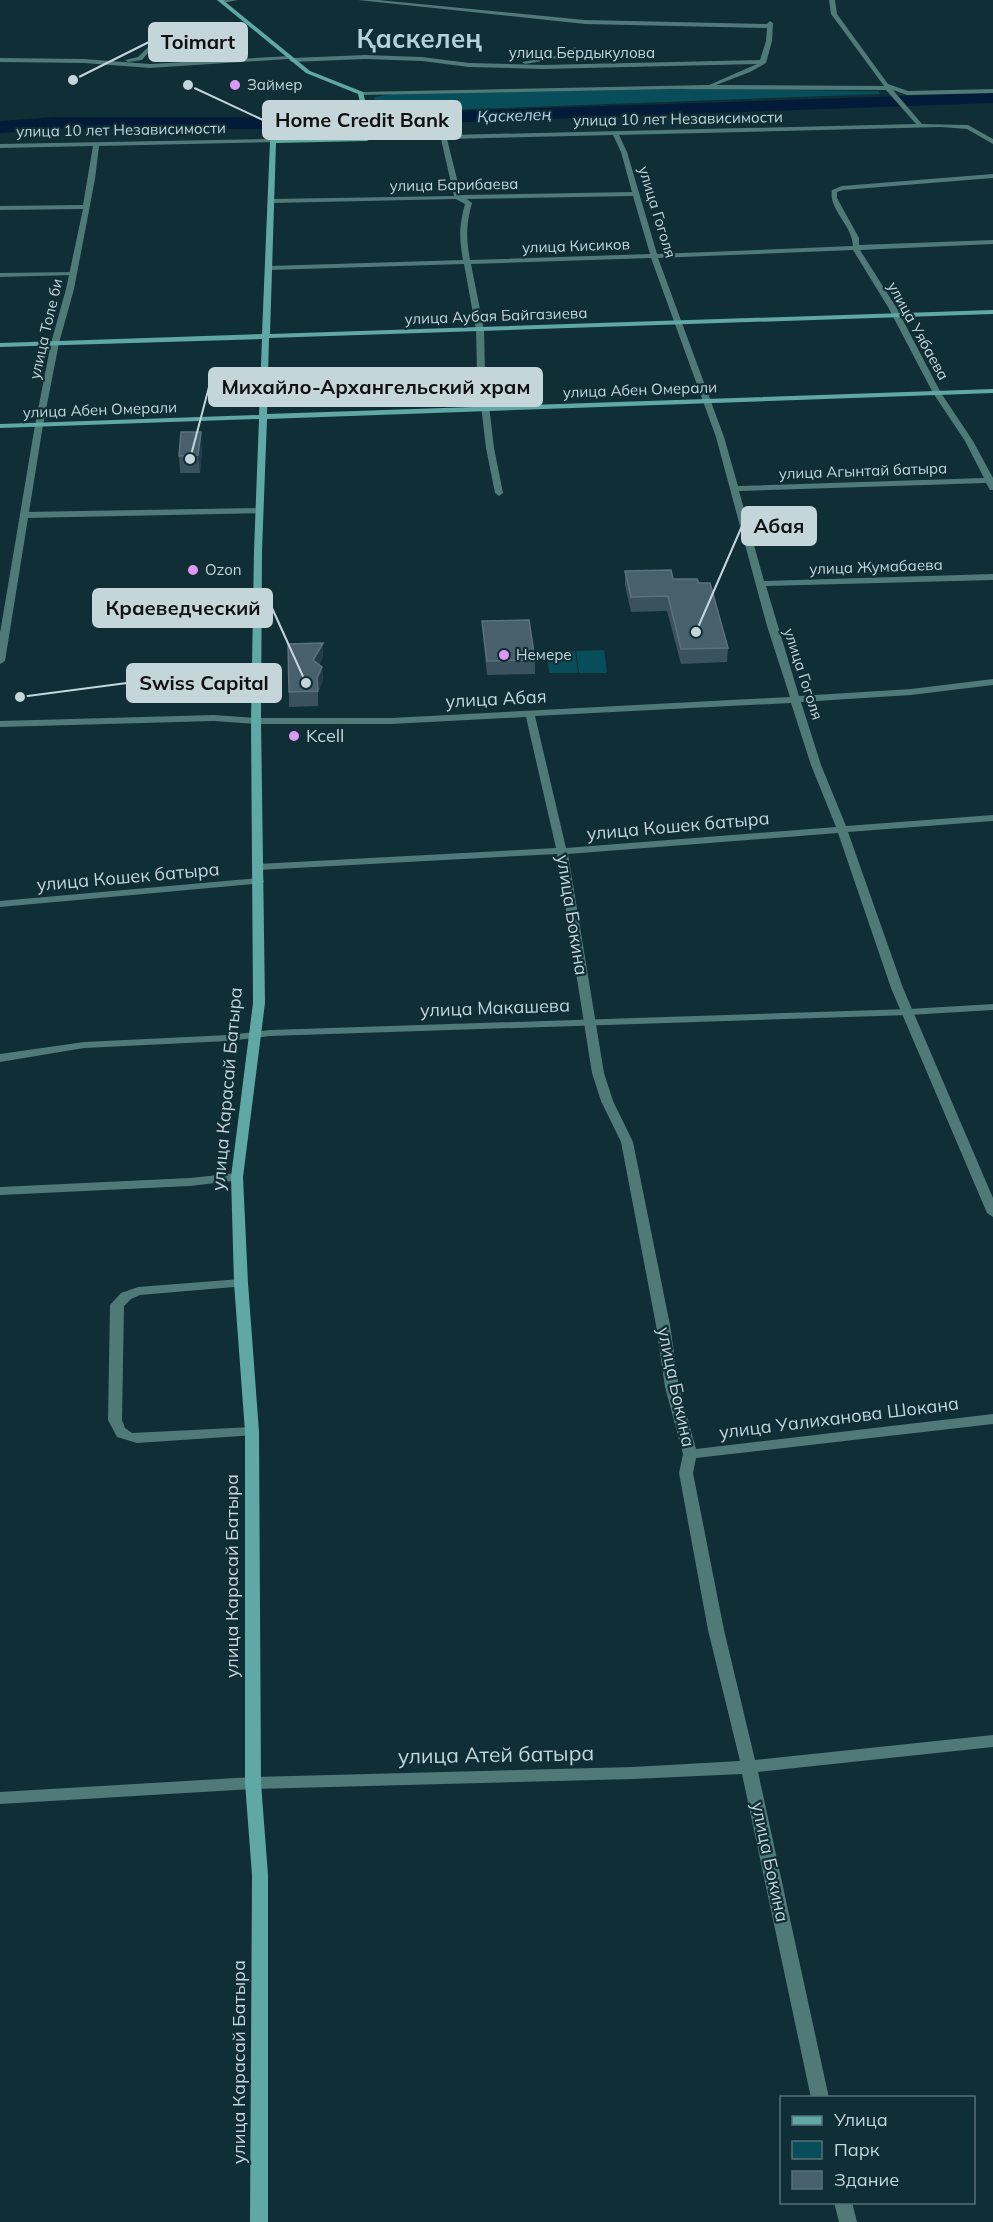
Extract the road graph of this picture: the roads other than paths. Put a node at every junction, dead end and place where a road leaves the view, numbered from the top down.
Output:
1 (235, 0) edge
2 (361, 0) edge
3 (832, 0) edge
4 (221, 1) edge
5 (149, 48) dead end
6 (575, 49) dead end
7 (290, 59) junction
8 (0, 60) edge
9 (764, 62) junction
10 (103, 63) junction
11 (515, 66) junction
12 (888, 86) junction
13 (708, 87) junction
14 (993, 91) edge
15 (361, 93) junction
16 (921, 126) junction
17 (616, 135) junction
18 (444, 138) junction
19 (367, 139) junction
20 (273, 141) junction
21 (993, 142) edge
22 (96, 145) junction
23 (0, 146) edge
24 (993, 176) edge
25 (636, 194) junction
26 (459, 198) junction
27 (272, 201) junction
28 (85, 207) junction
29 (0, 208) edge
30 (993, 242) edge
31 (856, 248) junction
32 (654, 256) junction
33 (467, 262) junction
34 (269, 268) junction
35 (73, 273) junction
36 (0, 275) edge
37 (993, 312) edge
38 (895, 315) junction
39 (679, 323) junction
40 (480, 330) junction
41 (267, 336) junction
42 (55, 343) junction
43 (0, 345) edge
44 (993, 391) edge
45 (937, 393) junction
46 (706, 401) junction
47 (485, 410) junction
48 (263, 418) junction
49 (39, 425) junction
50 (0, 426) edge
51 (992, 483) edge
52 (733, 489) junction
53 (499, 494) dead end
54 (260, 511) junction
55 (24, 515) junction
56 (993, 577) edge
57 (760, 584) junction
58 (0, 661) edge
59 (993, 682) edge
60 (794, 699) junction
61 (530, 714) junction
62 (256, 721) junction
63 (0, 724) edge
64 (993, 818) edge
65 (842, 829) junction
66 (562, 851) junction
67 (258, 867) junction
68 (259, 881) junction
69 (0, 904) edge
70 (993, 1006) edge
71 (909, 1012) junction
72 (590, 1023) junction
73 (256, 1036) junction
74 (0, 1058) edge
75 (237, 1177) junction
76 (0, 1191) edge
77 (993, 1213) edge
78 (241, 1283) junction
79 (993, 1419) edge
80 (252, 1432) junction
81 (690, 1454) junction
82 (993, 1742) edge
83 (749, 1767) junction
84 (253, 1783) junction
85 (0, 1798) edge
86 (820, 2096) edge
87 (844, 2204) edge
88 (259, 2222) edge
89 (848, 2222) edge

1 - 4 street
2 - 9 street
3 - 12 street
4 - 7 main road
5 - 10 street
6 - 11 street
7 - 10 street, улица Бердыкулова
7 - 11 street, улица Бердыкулова
7 - 15 main road
8 - 10 street, улица Бердыкулова
9 - 11 street, улица Бердыкулова
9 - 13 street
12 - 13 street
12 - 14 street
12 - 16 street
13 - 15 street
15 - 19 main road
16 - 17 street, улица 10 лет Независимости
16 - 21 street, улица 10 лет Независимости
17 - 18 street, улица 10 лет Независимости
17 - 25 street, улица Гоголя
18 - 19 street, улица 10 лет Независимости
18 - 26 street
19 - 20 main road, улица 10 лет Независимости
20 - 22 street, улица 10 лет Независимости
20 - 27 main road, улица Карасай Батыра
22 - 23 street, улица 10 лет Независимости
22 - 28 street, улица Толе би
24 - 31 street, улица Уябаева
25 - 26 street, улица Барибаева
25 - 32 street, улица Гоголя
26 - 27 street, улица Барибаева
26 - 33 street
27 - 34 main road, улица Карасай Батыра
28 - 29 street
28 - 35 street, улица Толе би
30 - 31 street, улица Кисиков
31 - 32 street, улица Кисиков
31 - 38 street, улица Уябаева
32 - 33 street, улица Кисиков
32 - 39 street, улица Гоголя
33 - 34 street, улица Кисиков
33 - 40 street
34 - 41 main road, улица Карасай Батыра
35 - 36 street
35 - 42 street, улица Толе би
37 - 38 main road, улица Аубая Байгазиева
38 - 39 main road, улица Аубая Байгазиева
38 - 45 street, улица Уябаева
39 - 40 main road, улица Аубая Байгазиева
39 - 46 street, улица Гоголя
40 - 41 main road, улица Аубая Байгазиева
40 - 47 street
41 - 42 main road, улица Аубая Байгазиева
41 - 48 main road, улица Карасай Батыра
42 - 43 main road, улица Аубая Байгазиева
42 - 49 street, улица Толе би
44 - 45 main road, улица Абен Омерали
45 - 46 main road, улица Абен Омерали
45 - 51 street, улица Уябаева
46 - 47 main road, улица Абен Омерали
46 - 52 street, улица Гоголя
47 - 48 main road, улица Абен Омерали
47 - 53 street
48 - 49 main road, улица Абен Омерали
48 - 54 main road, улица Карасай Батыра
49 - 50 main road, улица Абен Омерали
49 - 55 street, улица Толе би
51 - 52 street, улица Агынтай батыра
52 - 57 street, улица Гоголя
54 - 55 street
54 - 62 main road, улица Карасай Батыра
55 - 58 street, улица Толе би
56 - 57 street, улица Жумабаева
57 - 60 street, улица Гоголя
59 - 60 street, улица Абая
60 - 61 street, улица Абая
60 - 65 street, улица Гоголя
61 - 62 street, улица Абая
61 - 66 street, улица Бокина
62 - 63 street, улица Абая
62 - 67 main road, улица Карасай Батыра
64 - 65 street, улица Кошек батыра
65 - 66 street, улица Кошек батыра
65 - 71 street, улица Гоголя
66 - 67 street, улица Кошек батыра
66 - 72 street, улица Бокина
67 - 68 main road, улица Карасай Батыра
68 - 69 street, улица Кошек батыра
68 - 73 main road, улица Карасай Батыра
70 - 71 street, улица Макашева
71 - 72 street, улица Макашева
71 - 77 street, улица Гоголя
72 - 73 street, улица Макашева
72 - 81 street, улица Бокина
73 - 74 street, улица Макашева
73 - 75 main road, улица Карасай Батыра
75 - 76 street
75 - 78 main road, улица Карасай Батыра
78 - 80 main road, улица Карасай Батыра
78 - 80 street
79 - 81 street, улица Уалиханова Шокана
80 - 84 main road, улица Карасай Батыра
81 - 83 street, улица Бокина
82 - 83 street, улица Атей батыра
83 - 84 street, улица Атей батыра
83 - 86 street, улица Бокина
84 - 85 street, улица Атей батыра
84 - 88 main road, улица Карасай Батыра
87 - 89 street

